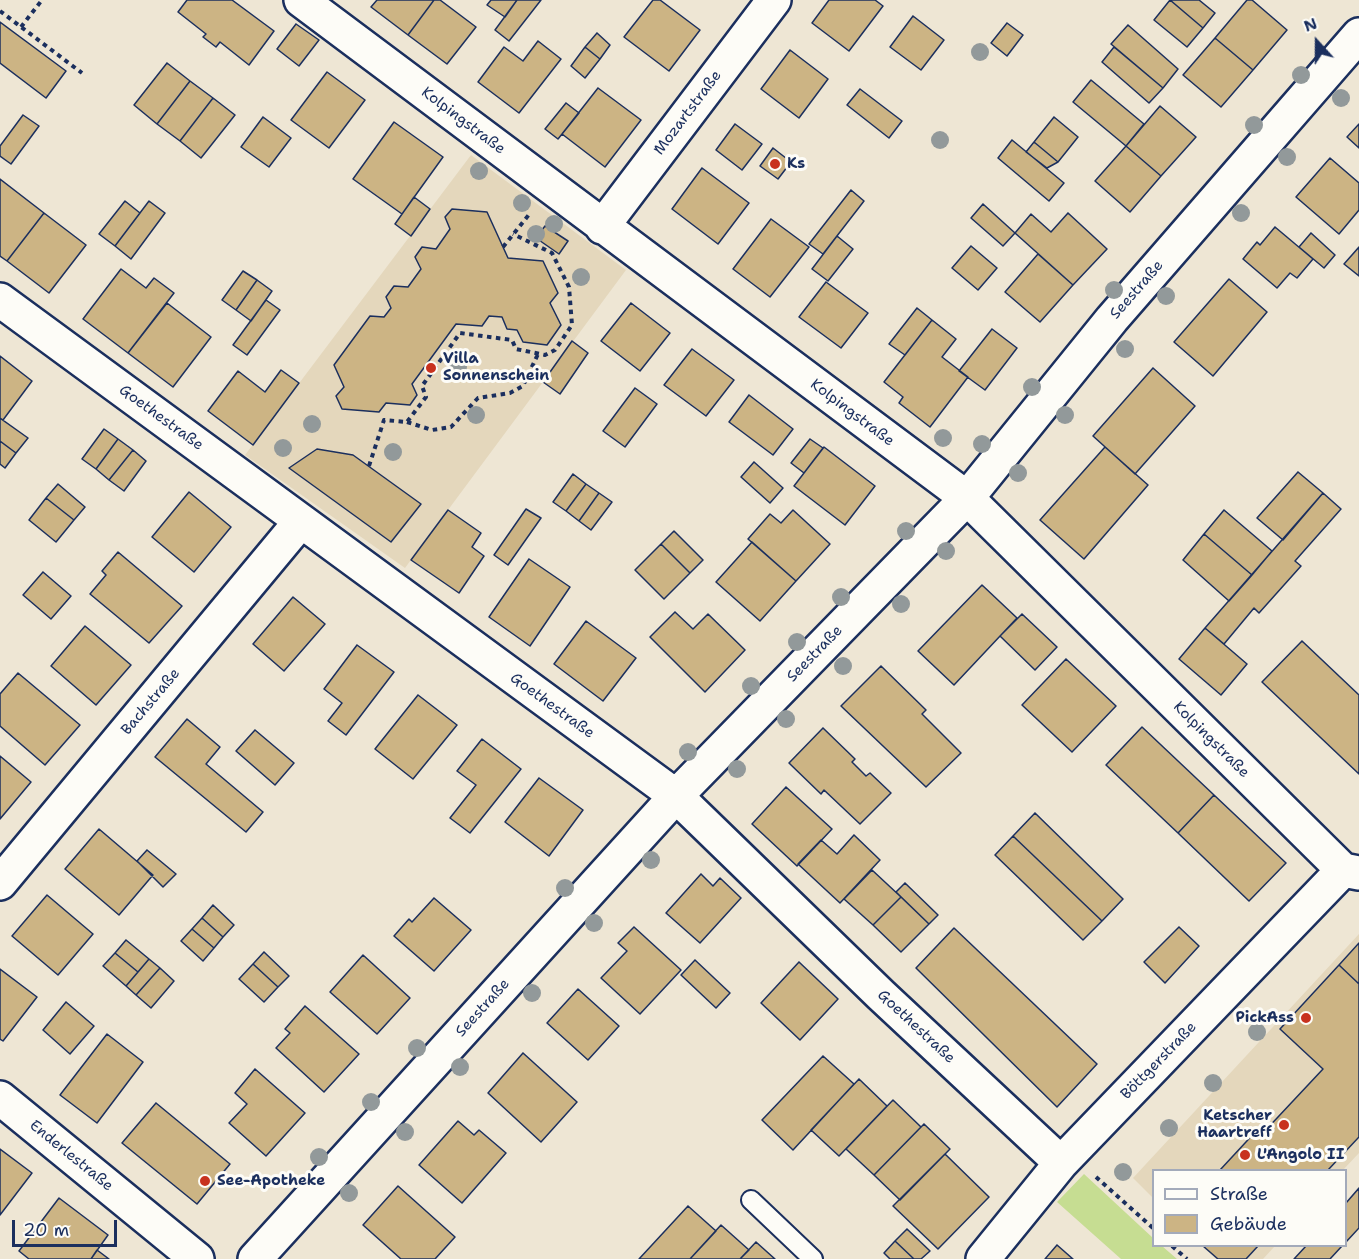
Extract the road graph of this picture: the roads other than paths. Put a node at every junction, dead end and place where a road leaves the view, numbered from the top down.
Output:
1 (301, 0) edge
2 (774, 0) edge
3 (1359, 35) edge
4 (602, 226) junction
5 (0, 300) edge
6 (967, 498) junction
7 (301, 521) junction
8 (676, 796) junction
9 (1351, 872) edge
10 (0, 883) edge
11 (0, 1098) edge
12 (1061, 1163) junction
13 (751, 1200) dead end
14 (198, 1259) edge
15 (255, 1259) edge
16 (813, 1259) edge
17 (983, 1259) edge

1 - 4 street, Kolpingstraße
2 - 4 street, Mozartstraße
3 - 6 street, Seestraße
4 - 6 street, Kolpingstraße
5 - 7 street, Goethestraße
6 - 8 street, Seestraße
6 - 9 street, Kolpingstraße
7 - 8 street, Goethestraße
7 - 10 street, Bachstraße
8 - 12 street, Goethestraße
8 - 15 street, Seestraße
9 - 12 street, Böttgerstraße
11 - 14 street, Enderlestraße
12 - 17 street, Böttgerstraße
13 - 16 lane

